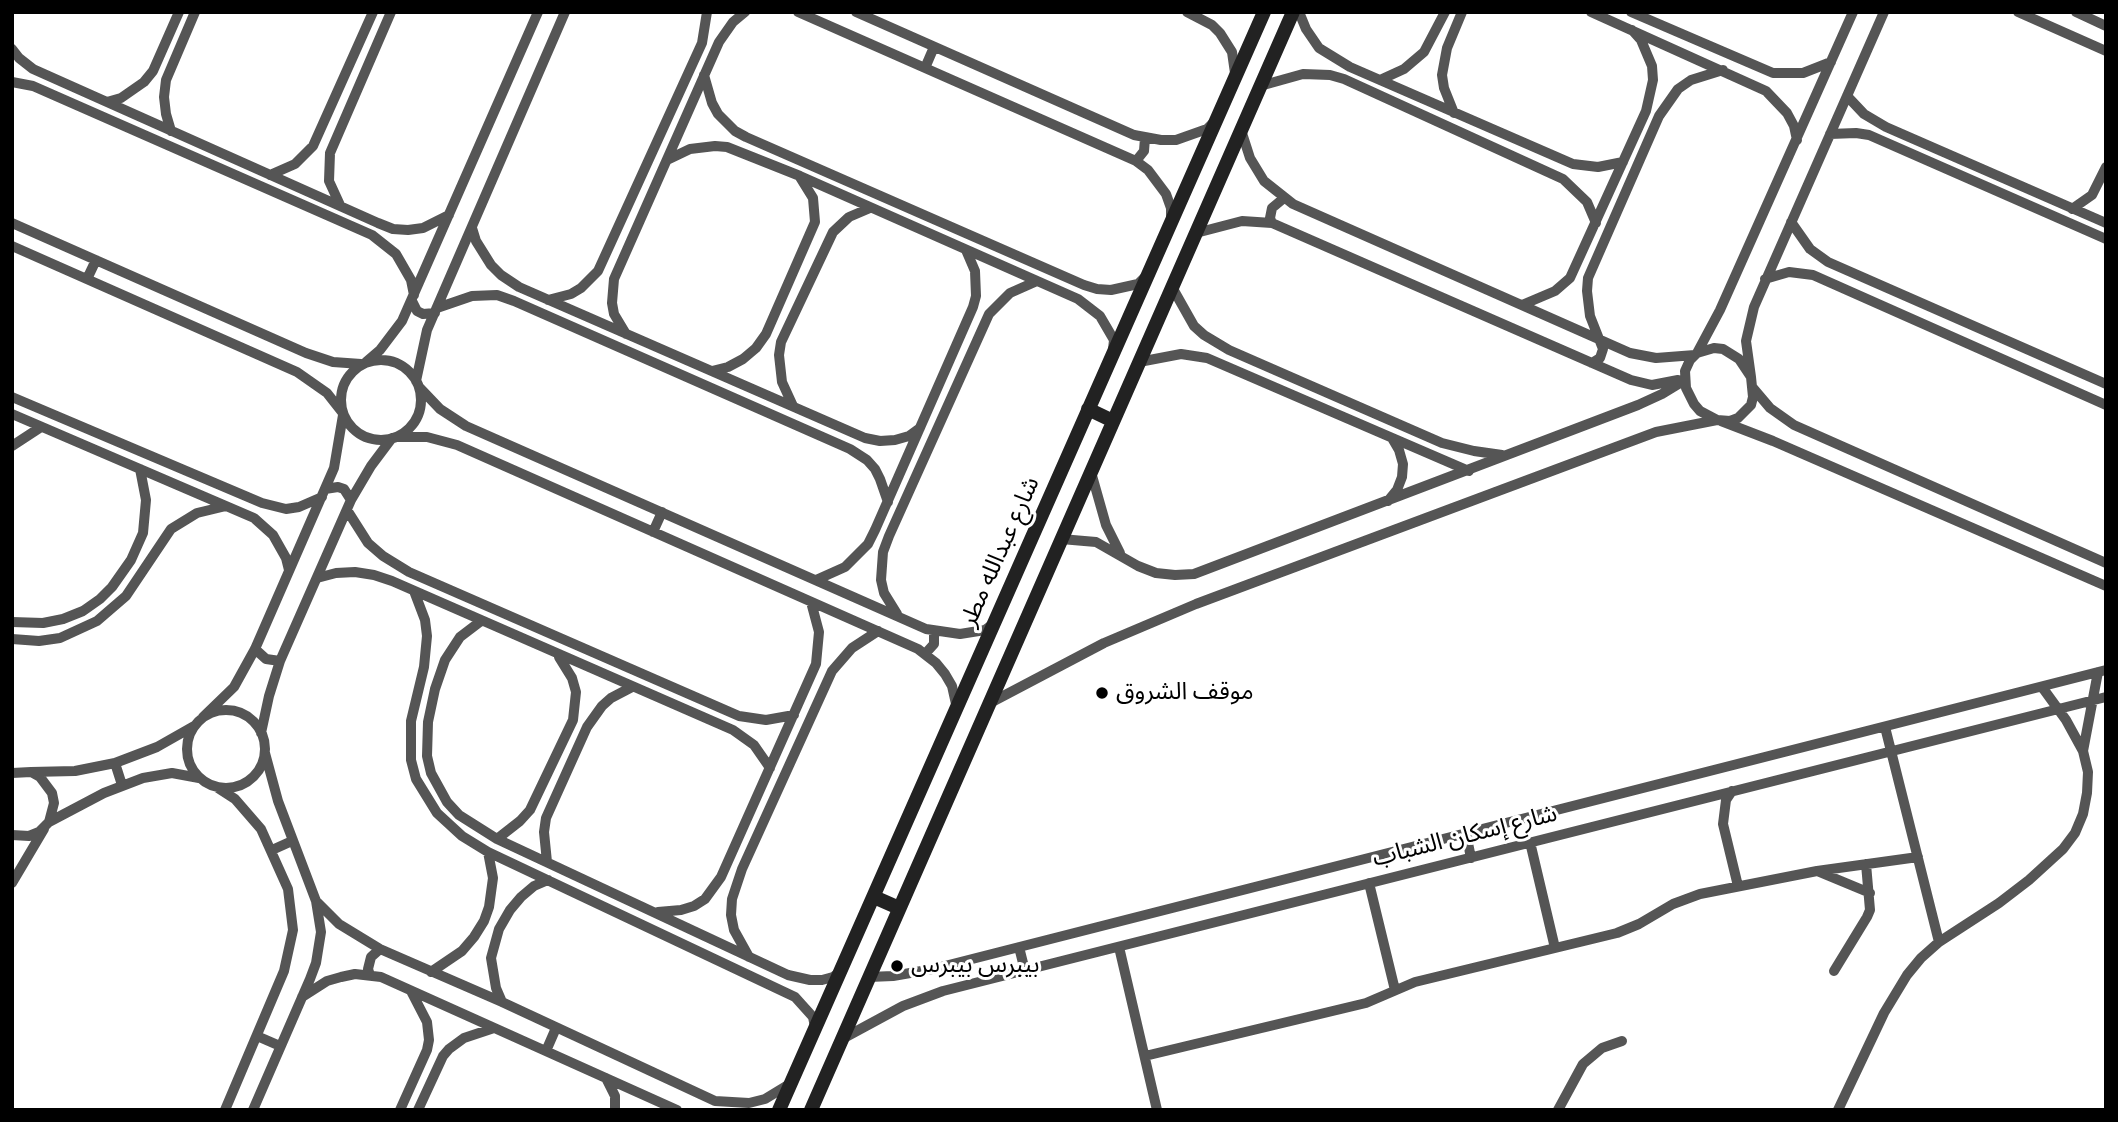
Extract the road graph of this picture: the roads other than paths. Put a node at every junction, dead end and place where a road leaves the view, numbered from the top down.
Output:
1 (179, 12) edge
2 (195, 12) edge
3 (391, 12) edge
4 (538, 12) edge
5 (565, 12) edge
6 (707, 12) edge
7 (745, 12) edge
8 (798, 12) edge
9 (856, 12) edge
10 (1187, 12) edge
11 (1264, 12) edge
12 (1293, 12) edge
13 (1299, 12) edge
14 (1445, 12) edge
15 (1462, 12) edge
16 (1591, 12) edge
17 (1631, 12) edge
18 (1846, 12) edge
19 (1853, 12) edge
20 (1884, 12) edge
21 (2018, 12) edge
22 (2076, 12) edge
23 (371, 14) edge
24 (1205, 16) edge
25 (2106, 26) edge
26 (1847, 27) junction
27 (1632, 30) junction
28 (705, 36) junction
29 (1431, 40) junction
30 (719, 42) junction
31 (934, 47) junction
32 (1447, 48) junction
33 (12, 49) edge
34 (2106, 51) edge
35 (159, 58) junction
36 (1831, 62) junction
37 (173, 64) junction
38 (1350, 67) junction
39 (925, 68) junction
40 (33, 69) junction
41 (1758, 69) junction
42 (1723, 71) junction
43 (704, 75) junction
44 (1235, 78) junction
45 (1344, 79) junction
46 (1380, 80) junction
47 (12, 82) edge
48 (25, 83) junction
49 (1751, 83) junction
50 (1261, 86) junction
51 (1847, 96) junction
52 (107, 102) junction
53 (1649, 103) junction
54 (1663, 109) junction
55 (1454, 113) junction
56 (327, 117) junction
57 (1217, 117) junction
58 (341, 123) junction
59 (1242, 128) junction
60 (171, 131) junction
61 (735, 131) junction
62 (1830, 134) junction
63 (1144, 138) junction
64 (1797, 140) junction
65 (727, 147) junction
66 (667, 160) junction
67 (1561, 160) junction
68 (1136, 161) junction
69 (1623, 162) junction
70 (2106, 167) edge
71 (1554, 174) junction
72 (270, 175) junction
73 (800, 176) junction
74 (881, 195) junction
75 (1284, 198) junction
76 (340, 206) junction
77 (872, 209) junction
78 (2073, 209) junction
79 (449, 215) junction
80 (1171, 222) junction
81 (1791, 222) junction
82 (12, 223) edge
83 (378, 223) junction
84 (1272, 223) junction
85 (1596, 223) junction
86 (2106, 223) edge
87 (472, 228) junction
88 (1196, 233) junction
89 (811, 234) junction
90 (372, 235) junction
91 (2106, 239) edge
92 (827, 241) junction
93 (12, 246) edge
94 (965, 250) junction
95 (96, 260) junction
96 (1580, 260) junction
97 (1593, 266) junction
98 (598, 271) junction
99 (1147, 275) junction
100 (88, 279) junction
101 (614, 279) junction
102 (1765, 279) junction
103 (1037, 281) junction
104 (512, 283) junction
105 (1084, 285) junction
106 (1172, 287) junction
107 (413, 298) junction
108 (506, 298) junction
109 (1078, 299) junction
110 (548, 300) junction
111 (1522, 305) junction
112 (973, 307) junction
113 (436, 310) junction
114 (989, 314) junction
115 (627, 334) junction
116 (766, 334) junction
117 (1601, 340) junction
118 (781, 342) junction
119 (1216, 344) junction
120 (306, 353) junction
121 (1113, 353) junction
122 (1696, 354) junction
123 (1207, 358) junction
124 (688, 361) junction
125 (1139, 362) junction
126 (363, 363) junction
127 (1592, 363) junction
128 (712, 371) junction
129 (297, 372) junction
130 (683, 375) junction
131 (1685, 379) junction
132 (1752, 382) junction
133 (417, 384) junction
134 (2106, 384) edge
135 (12, 397) edge
136 (2106, 405) edge
137 (794, 407) junction
138 (1088, 409) junction
139 (343, 413) junction
140 (12, 414) edge
141 (1113, 421) junction
142 (1719, 421) junction
143 (77, 424) junction
144 (41, 426) junction
145 (466, 426) junction
146 (920, 428) junction
147 (1425, 435) junction
148 (394, 438) junction
149 (865, 438) junction
150 (1392, 438) junction
151 (70, 439) junction
152 (457, 445) junction
153 (12, 446) edge
154 (1419, 449) junction
155 (858, 453) junction
156 (1506, 456) junction
157 (140, 469) junction
158 (1091, 471) junction
159 (1469, 471) junction
160 (324, 493) junction
161 (1388, 501) junction
162 (888, 502) junction
163 (262, 503) junction
164 (349, 505) junction
165 (226, 506) junction
166 (662, 512) junction
167 (254, 518) junction
168 (653, 532) junction
169 (143, 533) junction
170 (1061, 539) junction
171 (161, 541) junction
172 (868, 544) junction
173 (883, 552) junction
174 (1122, 556) junction
175 (2106, 563) edge
176 (399, 567) junction
177 (289, 570) junction
178 (317, 578) junction
179 (816, 580) junction
180 (392, 581) junction
181 (2106, 586) edge
182 (414, 591) junction
183 (811, 602) junction
184 (900, 617) junction
185 (481, 621) junction
186 (12, 622) edge
187 (994, 624) junction
188 (878, 631) junction
189 (934, 631) junction
190 (12, 639) edge
191 (255, 649) junction
192 (557, 654) junction
193 (925, 654) junction
194 (280, 661) junction
195 (424, 667) junction
196 (2102, 671) edge
197 (440, 672) junction
198 (810, 680) junction
199 (824, 685) junction
200 (632, 687) junction
201 (2042, 687) junction
202 (2106, 697) edge
203 (2092, 700) junction
204 (989, 703) junction
205 (2058, 709) junction
206 (955, 711) junction
207 (794, 715) junction
208 (739, 716) junction
209 (203, 717) junction
210 (573, 720) junction
211 (194, 725) junction
212 (587, 727) junction
213 (1885, 727) junction
214 (733, 730) junction
215 (261, 733) junction
216 (1891, 751) junction
217 (2083, 751) junction
218 (265, 753) junction
219 (115, 763) junction
220 (770, 768) junction
221 (19, 772) edge
222 (200, 779) junction
223 (122, 785) junction
224 (218, 788) junction
225 (1732, 791) junction
226 (537, 798) junction
227 (551, 804) junction
228 (459, 815) junction
229 (48, 824) junction
230 (450, 827) junction
231 (1466, 833) junction
232 (12, 835) edge
233 (497, 839) junction
234 (292, 841) junction
235 (1531, 842) junction
236 (272, 850) junction
237 (488, 852) junction
238 (1918, 857) junction
239 (1471, 858) junction
240 (547, 862) junction
241 (728, 863) junction
242 (1866, 864) junction
243 (742, 869) junction
244 (1816, 871) junction
245 (579, 877) junction
246 (548, 880) junction
247 (12, 883) edge
248 (1369, 883) junction
249 (1738, 887) junction
250 (573, 892) junction
251 (1870, 893) junction
252 (874, 897) junction
253 (316, 901) junction
254 (899, 908) junction
255 (654, 912) junction
256 (484, 921) junction
257 (499, 929) junction
258 (1939, 942) junction
259 (1019, 947) junction
260 (1119, 947) junction
261 (1555, 948) junction
262 (380, 949) junction
263 (749, 957) junction
264 (1025, 971) junction
265 (1834, 971) dead end
266 (431, 972) junction
267 (841, 972) junction
268 (370, 975) junction
269 (788, 975) junction
270 (869, 977) junction
271 (411, 990) junction
272 (782, 990) junction
273 (1395, 990) junction
274 (302, 997) junction
275 (502, 1002) junction
276 (494, 1028) junction
277 (556, 1028) junction
278 (815, 1028) junction
279 (257, 1036) junction
280 (842, 1039) junction
281 (1622, 1041) dead end
282 (280, 1046) junction
283 (428, 1049) junction
284 (546, 1051) junction
285 (443, 1056) junction
286 (1144, 1056) junction
287 (606, 1078) junction
288 (791, 1082) junction
289 (716, 1105) edge
290 (419, 1109) edge
291 (225, 1110) edge
292 (253, 1110) edge
293 (400, 1110) edge
294 (615, 1110) edge
295 (677, 1110) edge
296 (779, 1110) edge
297 (811, 1110) edge
298 (1157, 1110) edge
299 (1558, 1110) edge
300 (1838, 1110) edge

1 - 35 street
2 - 37 street
3 - 58 street
4 - 79 street
5 - 87 street
6 - 28 street
7 - 30 street
8 - 39 street
9 - 31 street
10 - 24 street
11 - 44 street, شارع عبدالله مطر
12 - 50 street, شارع عبدالله مطر
13 - 38 street
14 - 29 street
15 - 32 street
16 - 27 street
17 - 41 street
18 - 26 street
19 - 26 street
20 - 51 street
21 - 34 street
22 - 25 street
23 - 56 street
24 - 44 street
26 - 36 street
27 - 42 street
27 - 53 street
28 - 30 street
28 - 98 street
29 - 32 street
29 - 46 street
30 - 43 street
31 - 39 street
31 - 63 street
32 - 55 street
33 - 40 street
35 - 37 street
35 - 52 street
36 - 41 street
36 - 64 street
37 - 60 street
38 - 45 street
38 - 46 street
39 - 68 street
40 - 48 street
40 - 52 street
41 - 49 street
42 - 49 street
42 - 54 street
43 - 61 street
43 - 66 street
44 - 57 street, شارع عبدالله مطر
45 - 50 street
45 - 71 street
46 - 55 street
47 - 48 street
48 - 90 street
49 - 64 street
50 - 59 street, شارع عبدالله مطر
51 - 62 street
51 - 78 street
52 - 60 street
53 - 54 street
53 - 69 street
54 - 97 street
55 - 67 street
56 - 58 street
56 - 72 street
57 - 59 street
57 - 63 street
57 - 80 street, شارع عبدالله مطر
58 - 76 street
59 - 75 street
59 - 88 street, شارع عبدالله مطر
60 - 72 street
61 - 65 street
61 - 74 street
62 - 81 street
62 - 91 street
63 - 68 street
64 - 122 street
65 - 66 street
65 - 73 street
66 - 101 street
67 - 69 street
67 - 71 street
68 - 80 street
69 - 85 street
70 - 78 street
71 - 85 street
72 - 76 street
73 - 77 street
73 - 89 street
74 - 77 street
74 - 105 street
75 - 84 street
75 - 111 street
76 - 83 street
77 - 92 street
77 - 94 street
78 - 86 street
79 - 83 street
79 - 107 street
80 - 99 street, شارع عبدالله مطر
81 - 102 street
81 - 134 street
82 - 95 street
83 - 90 street
84 - 88 street
84 - 127 street
85 - 96 street
87 - 104 street
87 - 113 street
88 - 106 street, شارع عبدالله مطر
89 - 92 street
89 - 116 street
90 - 107 street
92 - 118 street
93 - 100 street
94 - 103 street
94 - 112 street
95 - 100 street
95 - 120 street
96 - 97 street
96 - 111 street
97 - 117 street
98 - 101 street
98 - 110 street
99 - 105 street
99 - 121 street, شارع عبدالله مطر
100 - 129 street
101 - 115 street
102 - 132 street
102 - 136 street
103 - 109 street
103 - 114 street
104 - 108 street
104 - 110 street
105 - 109 street
106 - 119 street
106 - 125 street, شارع عبدالله مطر
107 - 113 street
107 - 126 street
108 - 113 street
108 - 130 street
109 - 121 street
110 - 115 street
111 - 117 street
112 - 114 street
112 - 146 street
113 - 133 street
114 - 173 street
115 - 124 street
116 - 118 street
116 - 128 street
117 - 122 street
117 - 127 street
118 - 137 street
119 - 123 street
119 - 147 street
120 - 126 street
120 - 129 street
121 - 138 street, شارع عبدالله مطر
122 - 131 street
122 - 132 street
123 - 125 street
123 - 150 street
124 - 128 street
124 - 130 street
125 - 141 street, شارع عبدالله مطر
126 - 133 street
126 - 139 street
127 - 131 street
128 - 137 street
129 - 139 street
130 - 155 street
131 - 142 street
131 - 156 street
132 - 142 street
132 - 175 street
133 - 145 street
133 - 148 street
135 - 143 street
137 - 149 street
138 - 141 street
138 - 187 street, شارع عبدالله مطر
139 - 148 street
139 - 160 street
140 - 144 street
141 - 158 street, شارع عبدالله مطر
142 - 181 street
142 - 204 street
143 - 151 street
143 - 163 street
144 - 151 street
144 - 153 street
145 - 152 street
145 - 166 street
146 - 149 street
146 - 162 street
147 - 154 street
147 - 156 street
148 - 152 street
148 - 164 street
149 - 155 street
150 - 154 street
150 - 161 street
151 - 157 street
152 - 168 street
154 - 159 street
155 - 162 street
156 - 159 street
157 - 165 street
157 - 169 street
158 - 170 street, شارع عبدالله مطر
158 - 174 street
159 - 161 street
160 - 163 street
160 - 164 street
160 - 177 street
161 - 174 street
162 - 172 street
163 - 167 street
164 - 176 street
164 - 178 street
165 - 167 street
165 - 171 street
166 - 168 street
166 - 179 street
167 - 177 street
168 - 183 street
169 - 171 street
169 - 186 street
170 - 174 street
170 - 204 street, شارع عبدالله مطر
171 - 190 street
172 - 173 street
172 - 179 street
173 - 184 street
176 - 180 street
176 - 208 street
177 - 191 street
178 - 180 street
178 - 194 street
179 - 184 street
180 - 182 street
182 - 185 street
182 - 195 street
183 - 188 street
183 - 198 street
184 - 189 street
185 - 192 street
185 - 197 street
187 - 189 street
187 - 206 street, شارع عبدالله مطر
188 - 193 street
188 - 199 street
189 - 193 street
191 - 194 street
191 - 209 street
192 - 200 street
192 - 210 street
193 - 206 street
194 - 215 street
195 - 197 street
195 - 230 street
196 - 201 street, شارع إسكان الشباب
196 - 203 street
197 - 228 street
198 - 199 street
198 - 207 street
199 - 243 street
200 - 212 street
200 - 214 street
201 - 205 street
201 - 213 street, شارع إسكان الشباب
202 - 203 street, شارع إسكان الشباب
203 - 205 street, شارع إسكان الشباب
203 - 217 street
204 - 254 street, شارع عبدالله مطر
205 - 216 street, شارع إسكان الشباب
205 - 217 street
206 - 252 street, شارع عبدالله مطر
207 - 208 street
207 - 220 street
208 - 214 street
209 - 211 street
209 - 215 street
210 - 212 street
210 - 226 street
211 - 219 street
211 - 222 street
212 - 227 street
213 - 216 street
213 - 231 street, شارع إسكان الشباب
214 - 220 street
215 - 218 street
216 - 225 street, شارع إسكان الشباب
216 - 238 street
217 - 258 street
218 - 224 street
218 - 234 street
219 - 221 street
219 - 223 street
220 - 241 street
221 - 229 street
222 - 223 street
222 - 224 street
223 - 229 street
224 - 236 street
225 - 235 street, شارع إسكان الشباب
225 - 249 street
226 - 227 street
226 - 233 street
227 - 240 street
228 - 230 street
228 - 233 street
229 - 232 street
229 - 247 street
230 - 237 street
231 - 239 street
231 - 259 street, شارع إسكان الشباب
233 - 240 street
234 - 236 street
234 - 253 street
235 - 239 street, شارع إسكان الشباب
235 - 261 street
236 - 279 street
237 - 246 street
237 - 256 street
238 - 242 street
238 - 258 street
239 - 248 street, شارع إسكان الشباب
240 - 245 street
241 - 243 street
241 - 255 street
242 - 244 street
242 - 251 street
243 - 263 street
244 - 249 street
244 - 251 street
245 - 250 street
245 - 255 street
246 - 250 street
246 - 257 street
248 - 260 street, شارع إسكان الشباب
248 - 273 street
249 - 261 street
250 - 272 street
251 - 265 street
252 - 254 street
252 - 267 street, شارع عبدالله مطر
253 - 262 street
253 - 274 street
254 - 270 street, شارع عبدالله مطر
255 - 263 street
256 - 257 street
256 - 266 street
257 - 275 street
258 - 300 street
259 - 264 street
259 - 270 street, شارع إسكان الشباب
260 - 264 street, شارع إسكان الشباب
260 - 286 street
261 - 273 street
262 - 266 street
262 - 268 street
263 - 269 street
264 - 280 street, شارع إسكان الشباب
266 - 275 street
267 - 269 street
267 - 278 street, شارع عبدالله مطر
268 - 271 street
268 - 274 street
269 - 272 street
270 - 280 street, شارع عبدالله مطر
271 - 276 street
271 - 283 street
272 - 278 street
273 - 286 street
274 - 282 street
275 - 277 street
276 - 284 street
276 - 285 street
277 - 284 street
277 - 289 street
278 - 288 street, شارع عبدالله مطر
279 - 282 street
279 - 291 street
280 - 297 street, شارع عبدالله مطر
281 - 299 street
282 - 292 street
283 - 285 street
283 - 293 street
284 - 287 street
285 - 290 street
286 - 298 street
287 - 294 street
287 - 295 street
288 - 289 street
288 - 296 street, شارع عبدالله مطر

